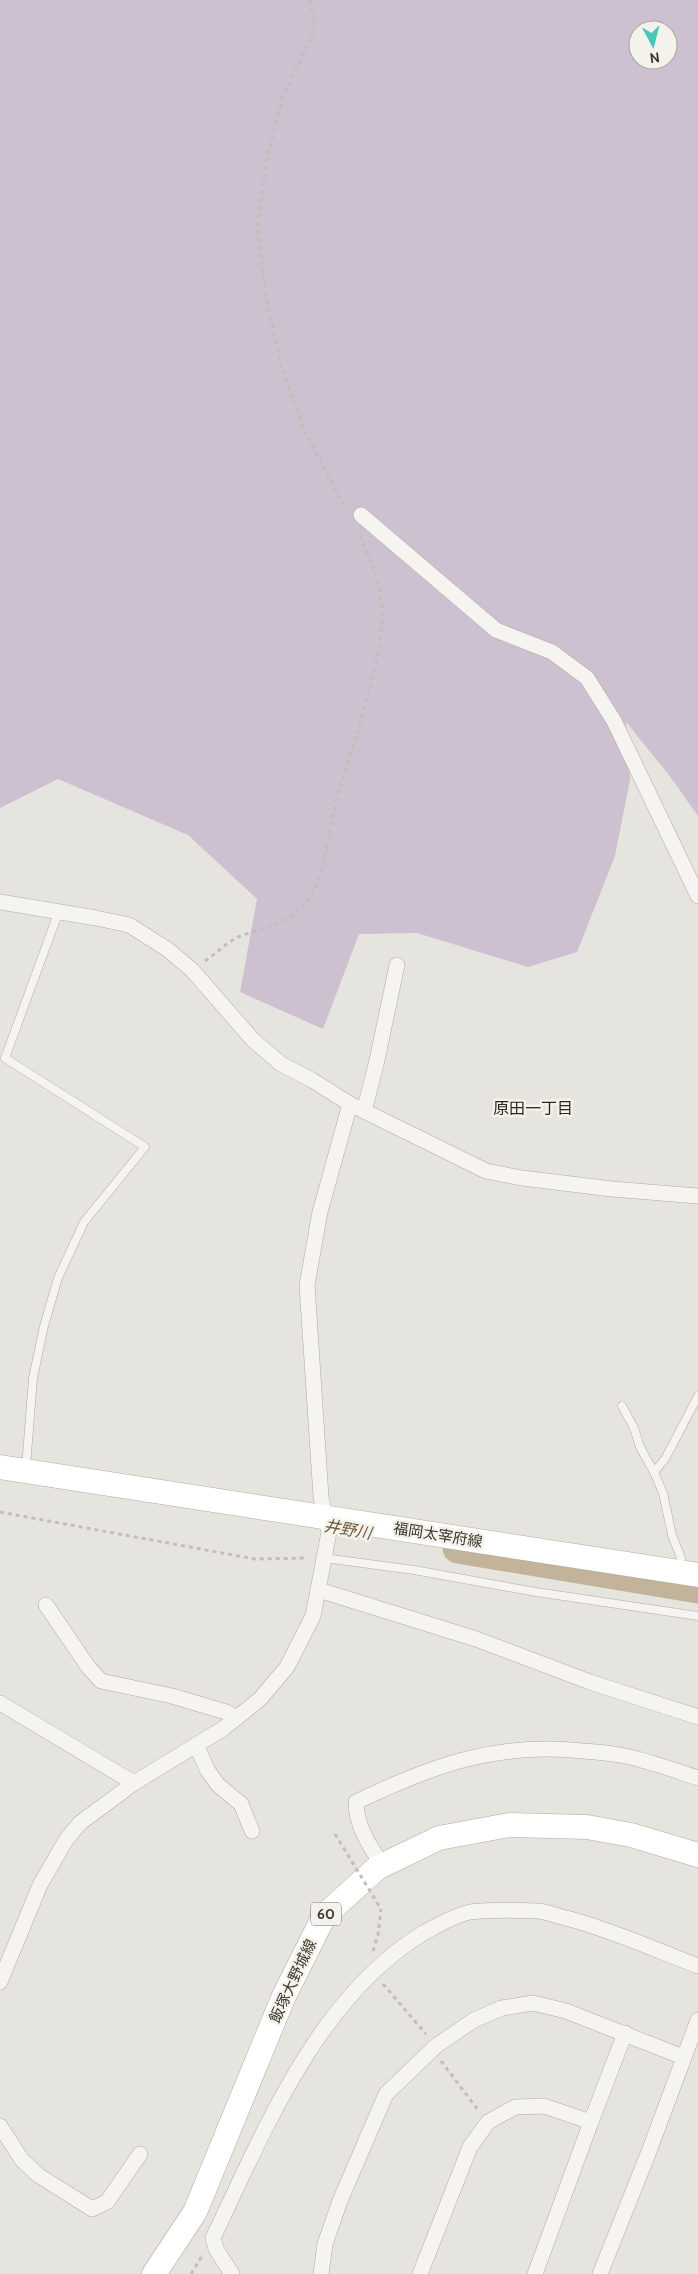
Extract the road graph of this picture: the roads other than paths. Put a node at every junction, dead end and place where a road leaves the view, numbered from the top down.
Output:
1 (356, 516) road end
2 (698, 896) edge
3 (0, 902) edge
4 (59, 911) junction
5 (397, 965) dead end
6 (357, 1107) junction
7 (698, 1196) edge
8 (698, 1396) edge
9 (622, 1406) dead end
10 (0, 1468) edge
11 (25, 1472) junction
12 (654, 1472) junction
13 (325, 1517) junction
14 (324, 1558) junction
15 (689, 1574) edge
16 (320, 1590) junction
17 (46, 1605) dead end
18 (698, 1616) edge
19 (0, 1703) edge
20 (698, 1716) edge
21 (236, 1718) junction
22 (196, 1745) junction
23 (698, 1778) edge
24 (134, 1783) junction
25 (252, 1832) dead end
26 (698, 1855) edge
27 (383, 1865) junction
28 (698, 1966) edge
29 (0, 1982) edge
30 (698, 2020) edge
31 (625, 2033) junction
32 (683, 2057) junction
33 (591, 2122) junction
34 (0, 2126) edge
35 (140, 2154) dead end
36 (154, 2274) edge
37 (232, 2274) edge
38 (321, 2274) edge
39 (420, 2274) edge
40 (535, 2274) edge
41 (600, 2274) edge

1 - 2 street
3 - 4 street
4 - 6 street
4 - 11 lane
5 - 6 street
6 - 7 street
6 - 13 street
8 - 12 lane
9 - 12 lane
10 - 11 main road, 福岡太宰府線
11 - 13 main road, 福岡太宰府線
12 - 15 lane
13 - 14 street
13 - 15 main road, 福岡太宰府線
14 - 16 street
14 - 18 lane
16 - 20 street
16 - 21 street
17 - 21 street
19 - 24 street
21 - 22 street
22 - 24 street
22 - 25 street
23 - 27 street
24 - 29 street
26 - 27 main road, 飯塚大野城線 / 60
27 - 36 main road, 飯塚大野城線 / 60
28 - 37 street
30 - 32 street
31 - 32 street
31 - 33 street
31 - 38 street
32 - 41 street
33 - 39 street
33 - 40 street
34 - 35 street

